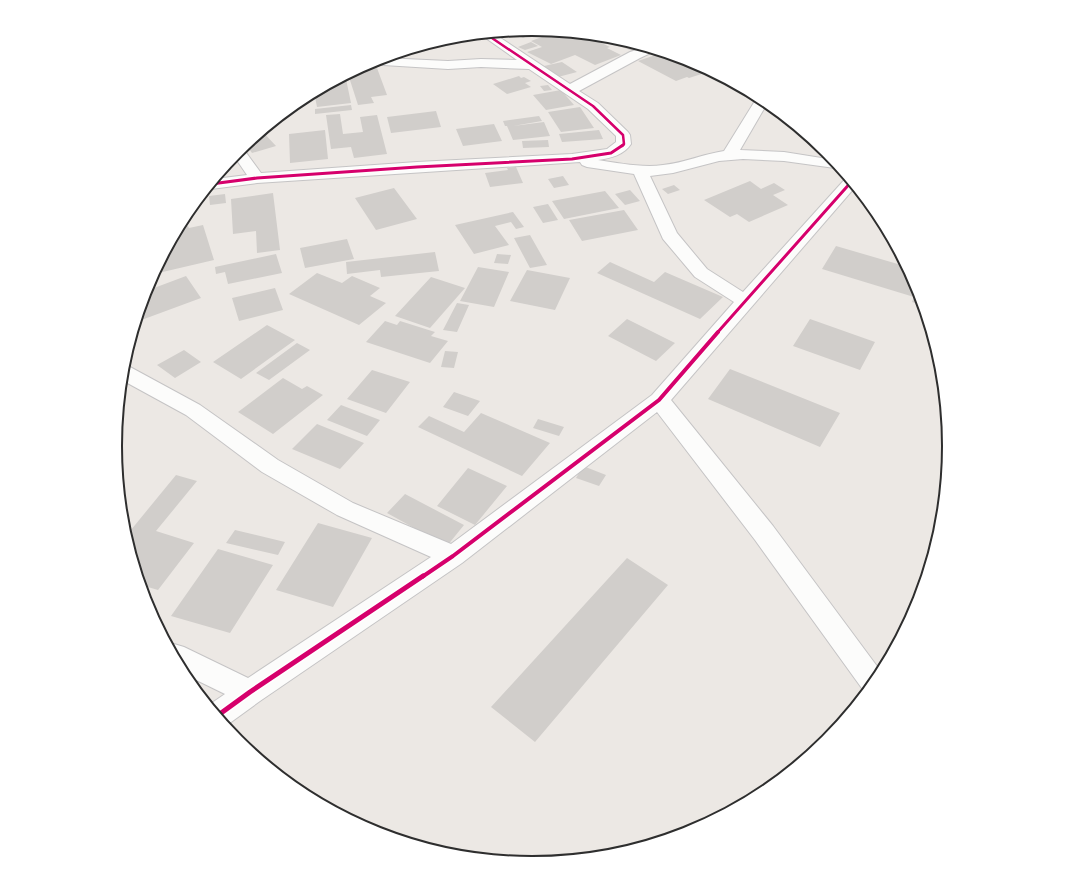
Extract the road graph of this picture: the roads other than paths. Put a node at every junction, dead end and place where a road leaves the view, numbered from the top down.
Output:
1 (493, 38) edge
2 (644, 52) edge
3 (390, 62) edge
4 (534, 65) junction
5 (570, 90) junction
6 (759, 104) edge
7 (729, 155) junction
8 (242, 157) edge
9 (572, 159) junction
10 (829, 164) edge
11 (639, 169) junction
12 (257, 178) junction
13 (218, 183) edge
14 (849, 185) edge
15 (745, 301) junction
16 (129, 375) edge
17 (659, 400) junction
18 (453, 556) junction
19 (183, 660) edge
20 (870, 678) edge
21 (250, 692) junction
22 (221, 713) edge

1 - 4 street
2 - 5 street
3 - 4 street
4 - 5 street
5 - 9 street
6 - 7 street
7 - 10 street
7 - 11 street
8 - 12 street
9 - 11 street
9 - 12 street
11 - 15 street
12 - 13 street
14 - 15 street
15 - 17 street
16 - 18 street
17 - 18 street
17 - 20 street
18 - 21 street
19 - 21 street
21 - 22 street

